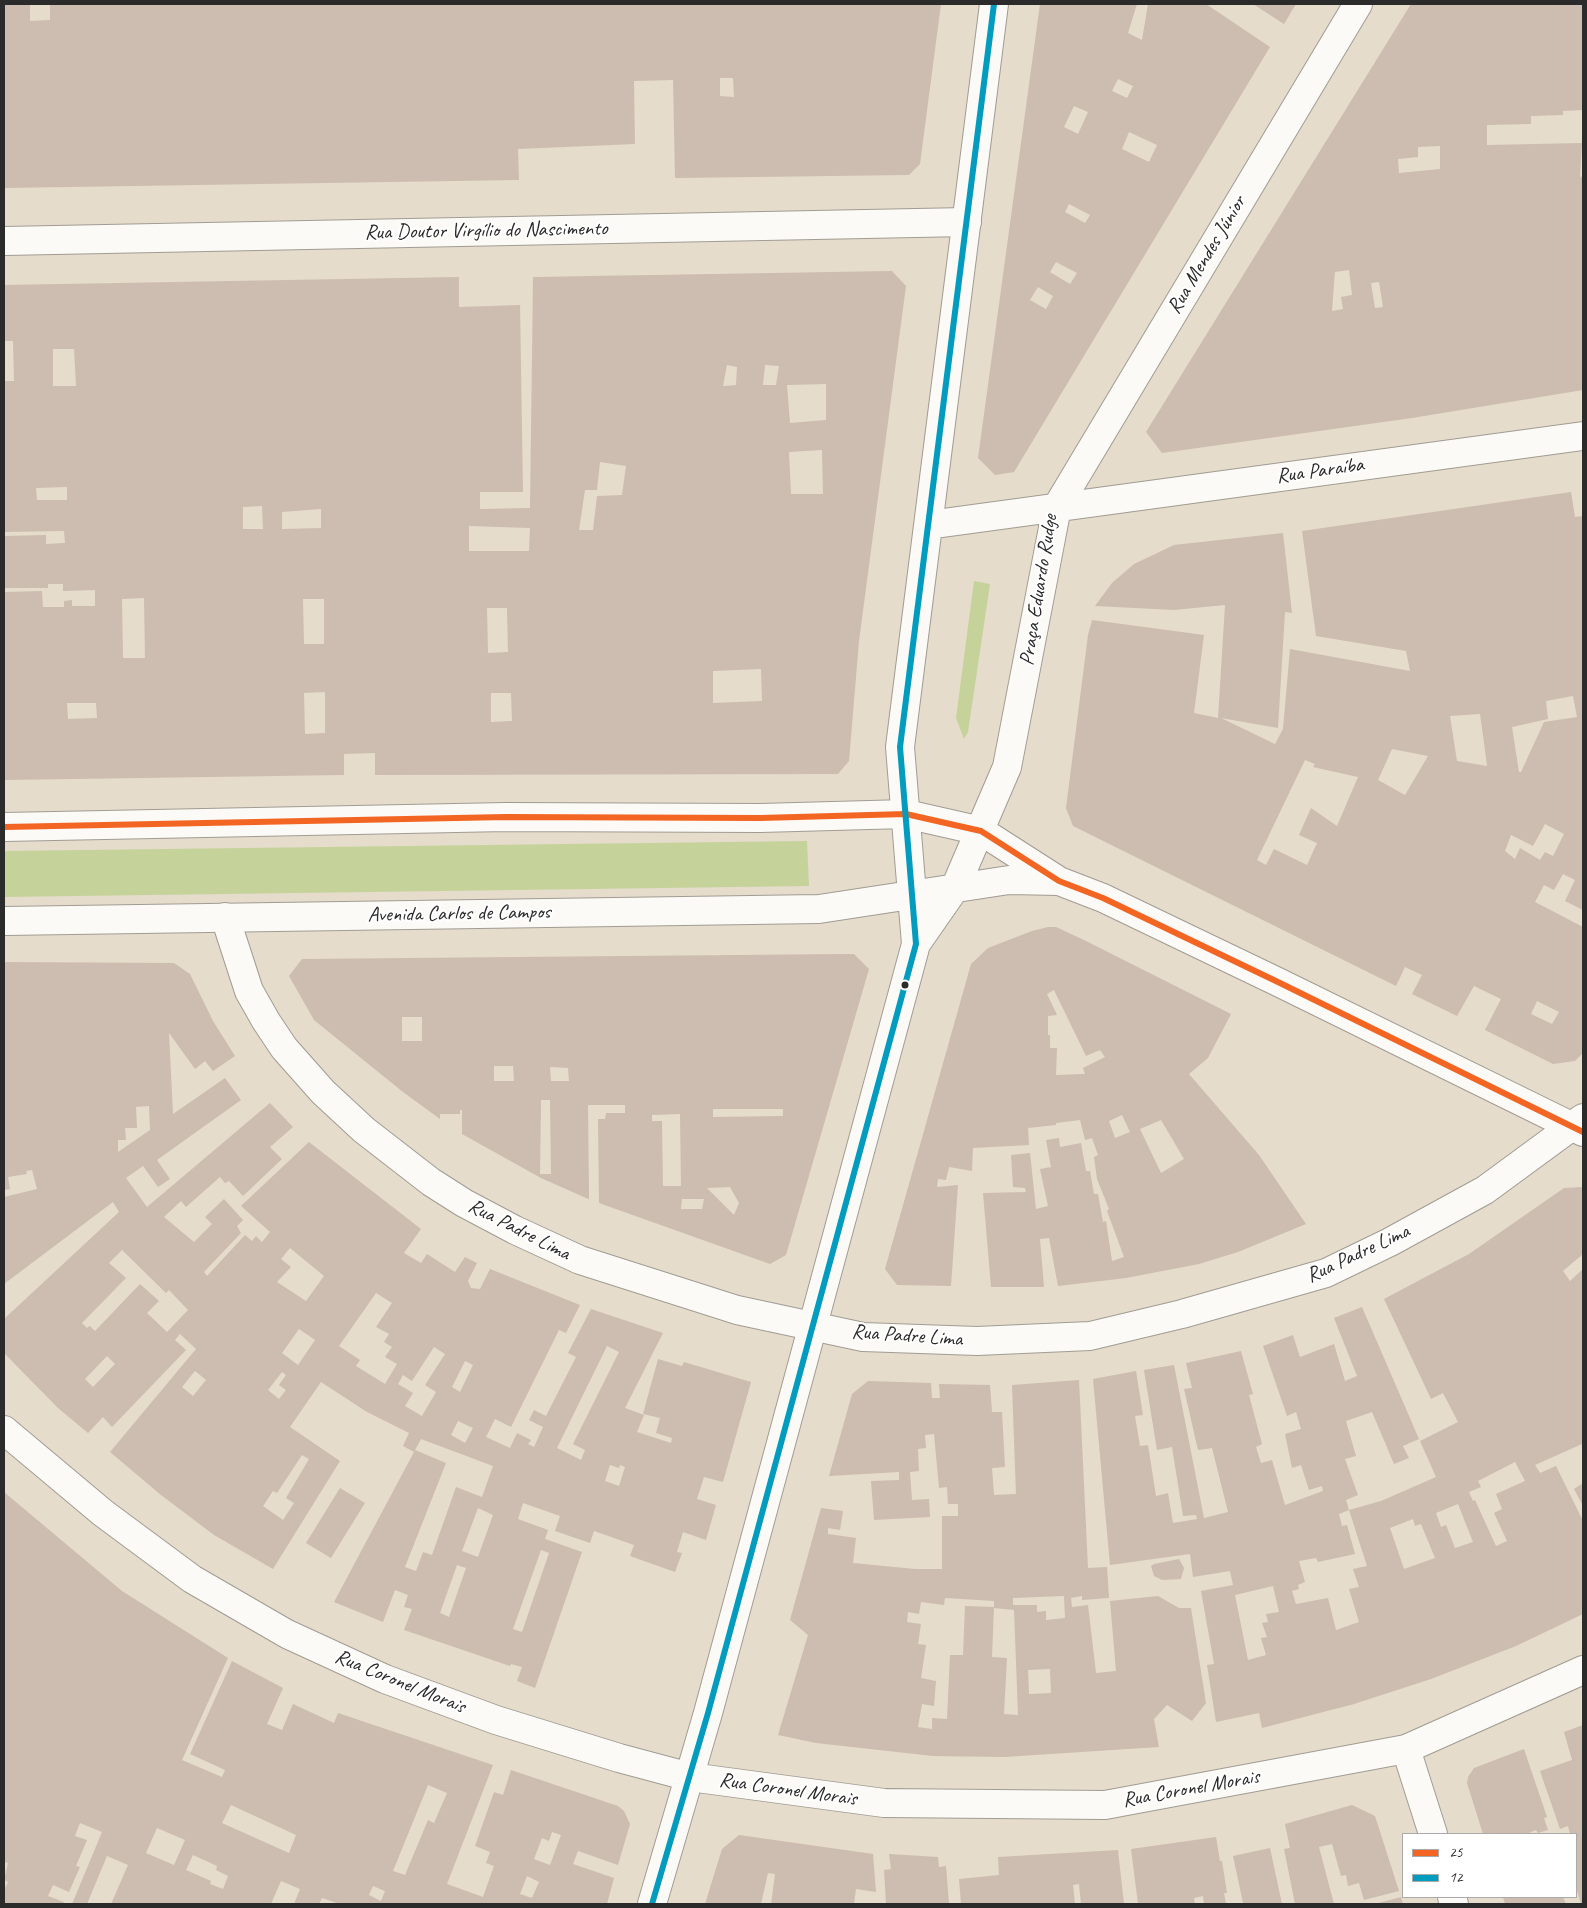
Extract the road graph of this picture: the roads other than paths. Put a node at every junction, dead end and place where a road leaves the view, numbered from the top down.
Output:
1 (994, 4) edge
2 (1358, 4) edge
3 (967, 222) junction
4 (4, 241) edge
5 (1583, 436) edge
6 (1057, 507) junction
7 (928, 526) junction
8 (906, 814) junction
9 (4, 826) edge
10 (981, 832) junction
11 (1059, 881) junction
12 (955, 888) junction
13 (913, 895) junction
14 (225, 917) junction
15 (4, 921) edge
16 (916, 944) junction
17 (1580, 1126) edge
18 (813, 1326) junction
19 (4, 1430) edge
20 (1583, 1670) edge
21 (1406, 1749) junction
22 (690, 1777) junction
23 (1432, 1833) edge
24 (652, 1904) edge

1 - 3 street
2 - 6 street, Rua Mendes Júnior
3 - 4 street, Rua Doutor Virgílio do Nascimento
3 - 7 street
5 - 6 street, Rua Paraíba
6 - 7 street, Praça Eduardo Rudge
6 - 10 street, Praça Eduardo Rudge
7 - 8 street
8 - 9 street
8 - 10 street
8 - 13 street
10 - 11 street
10 - 12 street, Praça Eduardo Rudge
11 - 12 street, Avenida Carlos de Campos
11 - 17 street
12 - 13 street, Avenida Carlos de Campos
12 - 16 street, Praça Eduardo Rudge
13 - 14 street, Avenida Carlos de Campos
13 - 16 street
14 - 15 street, Avenida Carlos de Campos
14 - 18 street, Rua Padre Lima
16 - 18 street
17 - 18 street, Rua Padre Lima
18 - 22 street
19 - 22 street, Rua Coronel Morais
20 - 21 street, Rua Coronel Morais
21 - 22 street, Rua Coronel Morais
21 - 23 street
22 - 24 street

